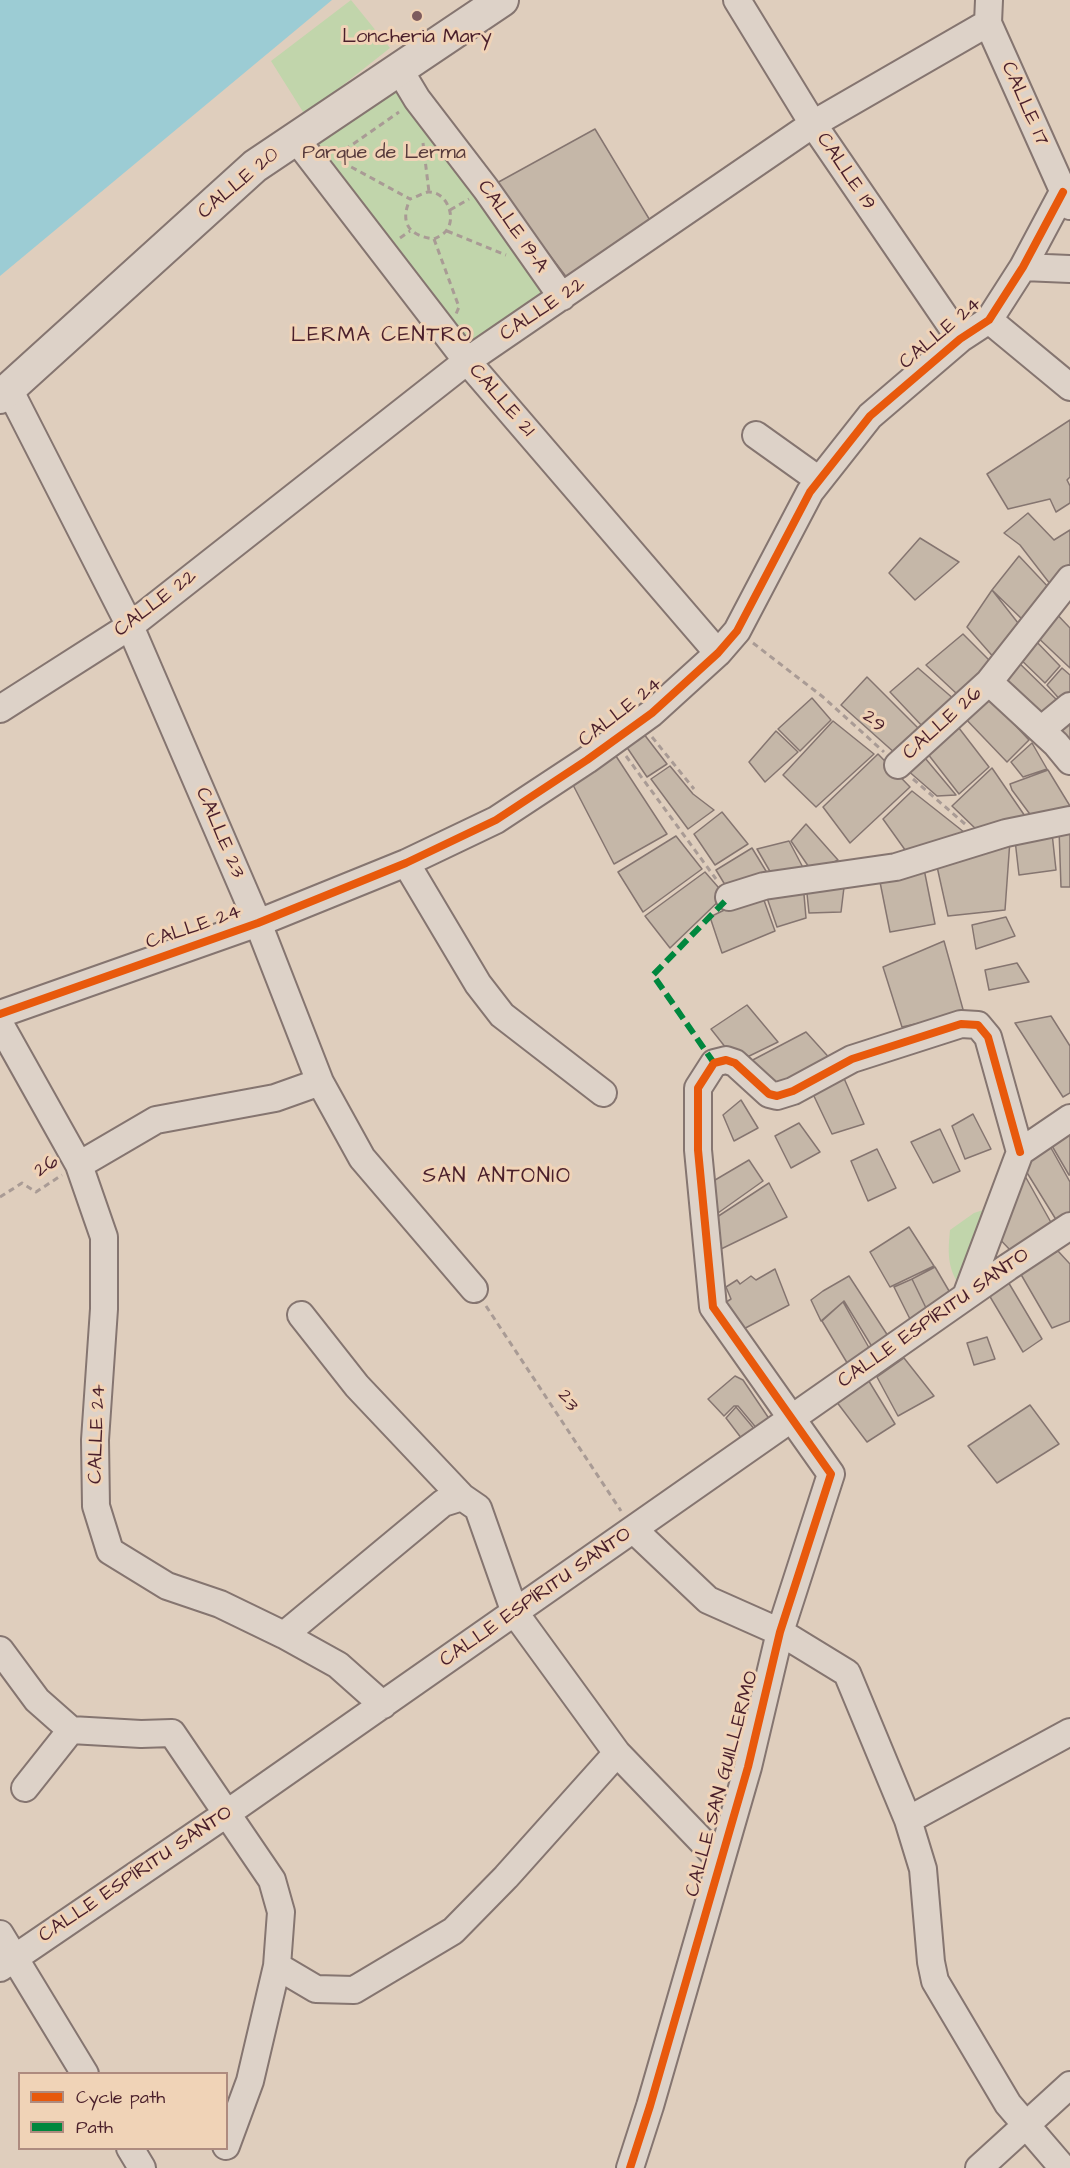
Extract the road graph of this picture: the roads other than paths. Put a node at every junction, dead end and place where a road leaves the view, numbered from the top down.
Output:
1 (501, 0) edge
2 (737, 0) edge
3 (988, 11) edge
4 (399, 69) junction
5 (813, 124) junction
6 (296, 138) junction
7 (1067, 199) edge
8 (1023, 267) junction
9 (1070, 269) edge
10 (562, 297) junction
11 (989, 320) junction
12 (960, 339) junction
13 (467, 361) junction
14 (1070, 387) edge
15 (4, 393) edge
16 (756, 435) dead end
17 (819, 480) junction
18 (1070, 579) edge
19 (130, 626) junction
20 (718, 653) junction
21 (989, 682) junction
22 (1070, 706) edge
23 (0, 709) edge
24 (1041, 730) junction
25 (1070, 761) edge
26 (898, 765) road end
27 (1070, 820) edge
28 (406, 863) junction
29 (729, 897) road end
30 (258, 923) junction
31 (0, 1014) edge
32 (0, 1024) edge
33 (320, 1082) junction
34 (603, 1093) dead end
35 (1070, 1118) edge
36 (1020, 1152) junction
37 (79, 1165) junction
38 (1068, 1230) edge
39 (474, 1289) road end
40 (966, 1296) junction
41 (301, 1315) dead end
42 (794, 1418) junction
43 (462, 1497) junction
44 (634, 1530) junction
45 (515, 1613) junction
46 (780, 1632) junction
47 (284, 1635) junction
48 (0, 1650) edge
49 (383, 1705) junction
50 (71, 1730) junction
51 (1070, 1732) edge
52 (617, 1754) junction
53 (25, 1788) dead end
54 (226, 1814) junction
55 (908, 1820) junction
56 (720, 1860) junction
57 (0, 1934) edge
58 (7, 1962) edge
59 (278, 1966) junction
60 (84, 2072) edge
61 (1070, 2085) edge
62 (1026, 2125) junction
63 (228, 2142) edge
64 (131, 2150) edge
65 (225, 2150) edge
66 (142, 2168) edge
67 (219, 2168) edge
68 (630, 2168) edge
69 (979, 2168) edge
70 (1063, 2168) edge

1 - 4 main road, CALLE 20
2 - 5 street, CALLE 19
3 - 5 street, CALLE 22
3 - 7 street, CALLE 17
4 - 6 main road, CALLE 20
4 - 10 street, CALLE 19-A
5 - 10 street, CALLE 22
5 - 12 street, CALLE 19
6 - 13 street, CALLE 21
6 - 15 main road, CALLE 20
7 - 8 street, CALLE 24
8 - 9 street
8 - 11 street, CALLE 24
10 - 13 street, CALLE 22
11 - 12 street, CALLE 24
11 - 14 street
12 - 17 street, CALLE 24
13 - 19 street, CALLE 22
13 - 20 street, CALLE 21
15 - 19 street, CALLE 23
16 - 17 street
17 - 20 street, CALLE 24
18 - 21 street, CALLE 26
19 - 23 street, CALLE 22
19 - 30 street, CALLE 23
20 - 28 street, CALLE 24
21 - 24 street, CALLE 26
21 - 26 street, CALLE 26
22 - 24 street
24 - 25 street, CALLE 26
27 - 29 street
28 - 30 street, CALLE 24
28 - 34 street
30 - 31 street, CALLE 24
30 - 33 street, CALLE 23
32 - 37 street, CALLE 24
33 - 37 street
33 - 39 street, CALLE 23
35 - 36 street
36 - 40 street
36 - 42 street
37 - 47 street, CALLE 24
38 - 40 street, CALLE ESPÍRITU SANTO
40 - 42 street, CALLE ESPÍRITU SANTO
41 - 43 street
42 - 44 street, CALLE ESPÍRITU SANTO
42 - 46 street, CALLE SAN GUILLERMO
43 - 45 street
43 - 47 street
44 - 45 street, CALLE ESPÍRITU SANTO
44 - 46 street
45 - 49 street, CALLE ESPÍRITU SANTO
45 - 52 street
46 - 55 street
46 - 56 street, CALLE SAN GUILLERMO
47 - 49 street, CALLE 24
48 - 50 street
49 - 54 street, CALLE ESPÍRITU SANTO
50 - 53 street
50 - 54 street
51 - 55 street
52 - 56 street
52 - 59 street
54 - 58 street, CALLE ESPÍRITU SANTO
54 - 59 street
55 - 62 street
56 - 68 street, CALLE SAN GUILLERMO
57 - 58 street
58 - 60 street
59 - 63 street
61 - 62 street
62 - 69 street
62 - 70 street
64 - 66 street
65 - 67 street

